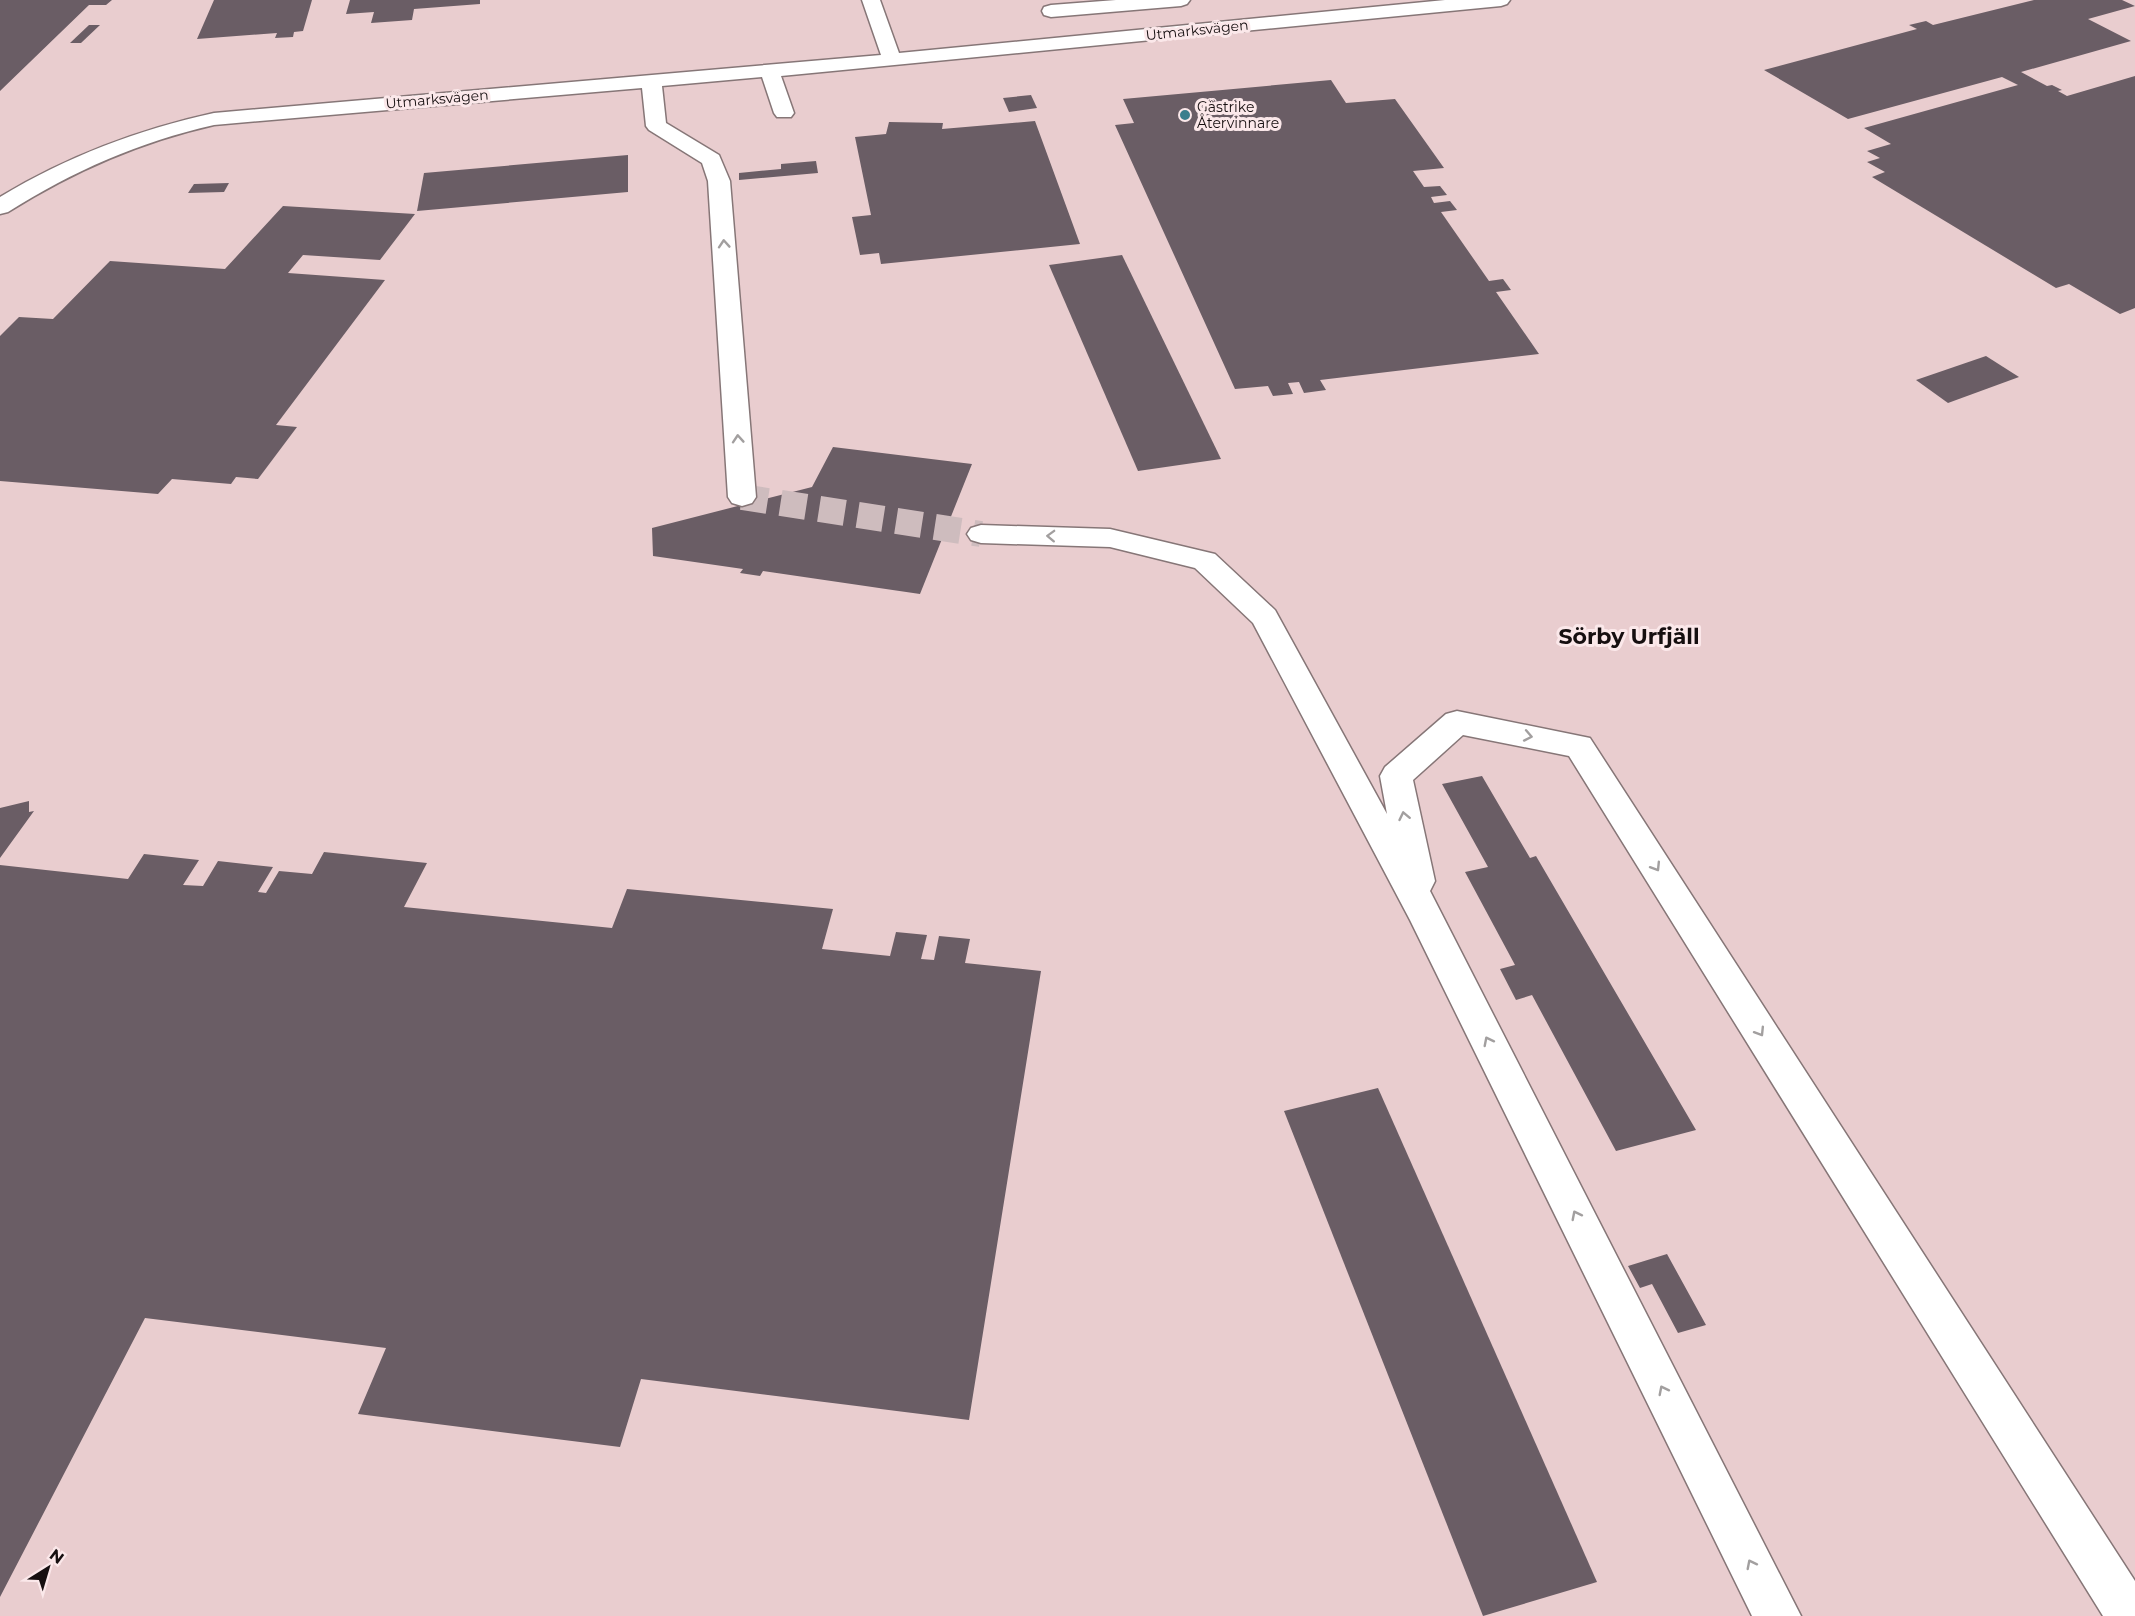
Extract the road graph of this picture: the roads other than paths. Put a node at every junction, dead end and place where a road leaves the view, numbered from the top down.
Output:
1 (871, 0) edge
2 (1181, 0) edge
3 (1501, 0) edge
4 (1048, 6) edge
5 (1069, 43) junction
6 (892, 60) junction
7 (769, 69) junction
8 (651, 80) junction
9 (784, 112) dead end
10 (0, 207) edge
11 (742, 497) dead end
12 (981, 534) tunnel mouth
13 (1425, 915) junction
14 (2126, 1614) edge
15 (1777, 1616) edge

1 - 6 street
2 - 4 street
3 - 5 street, Utmarksvägen
4 - 5 street
5 - 6 street, Utmarksvägen
6 - 7 street, Utmarksvägen
7 - 8 street, Utmarksvägen
7 - 9 street
8 - 10 street, Utmarksvägen
11 -> 8 street
13 -> 12 street
13 -> 14 street
15 -> 13 street

